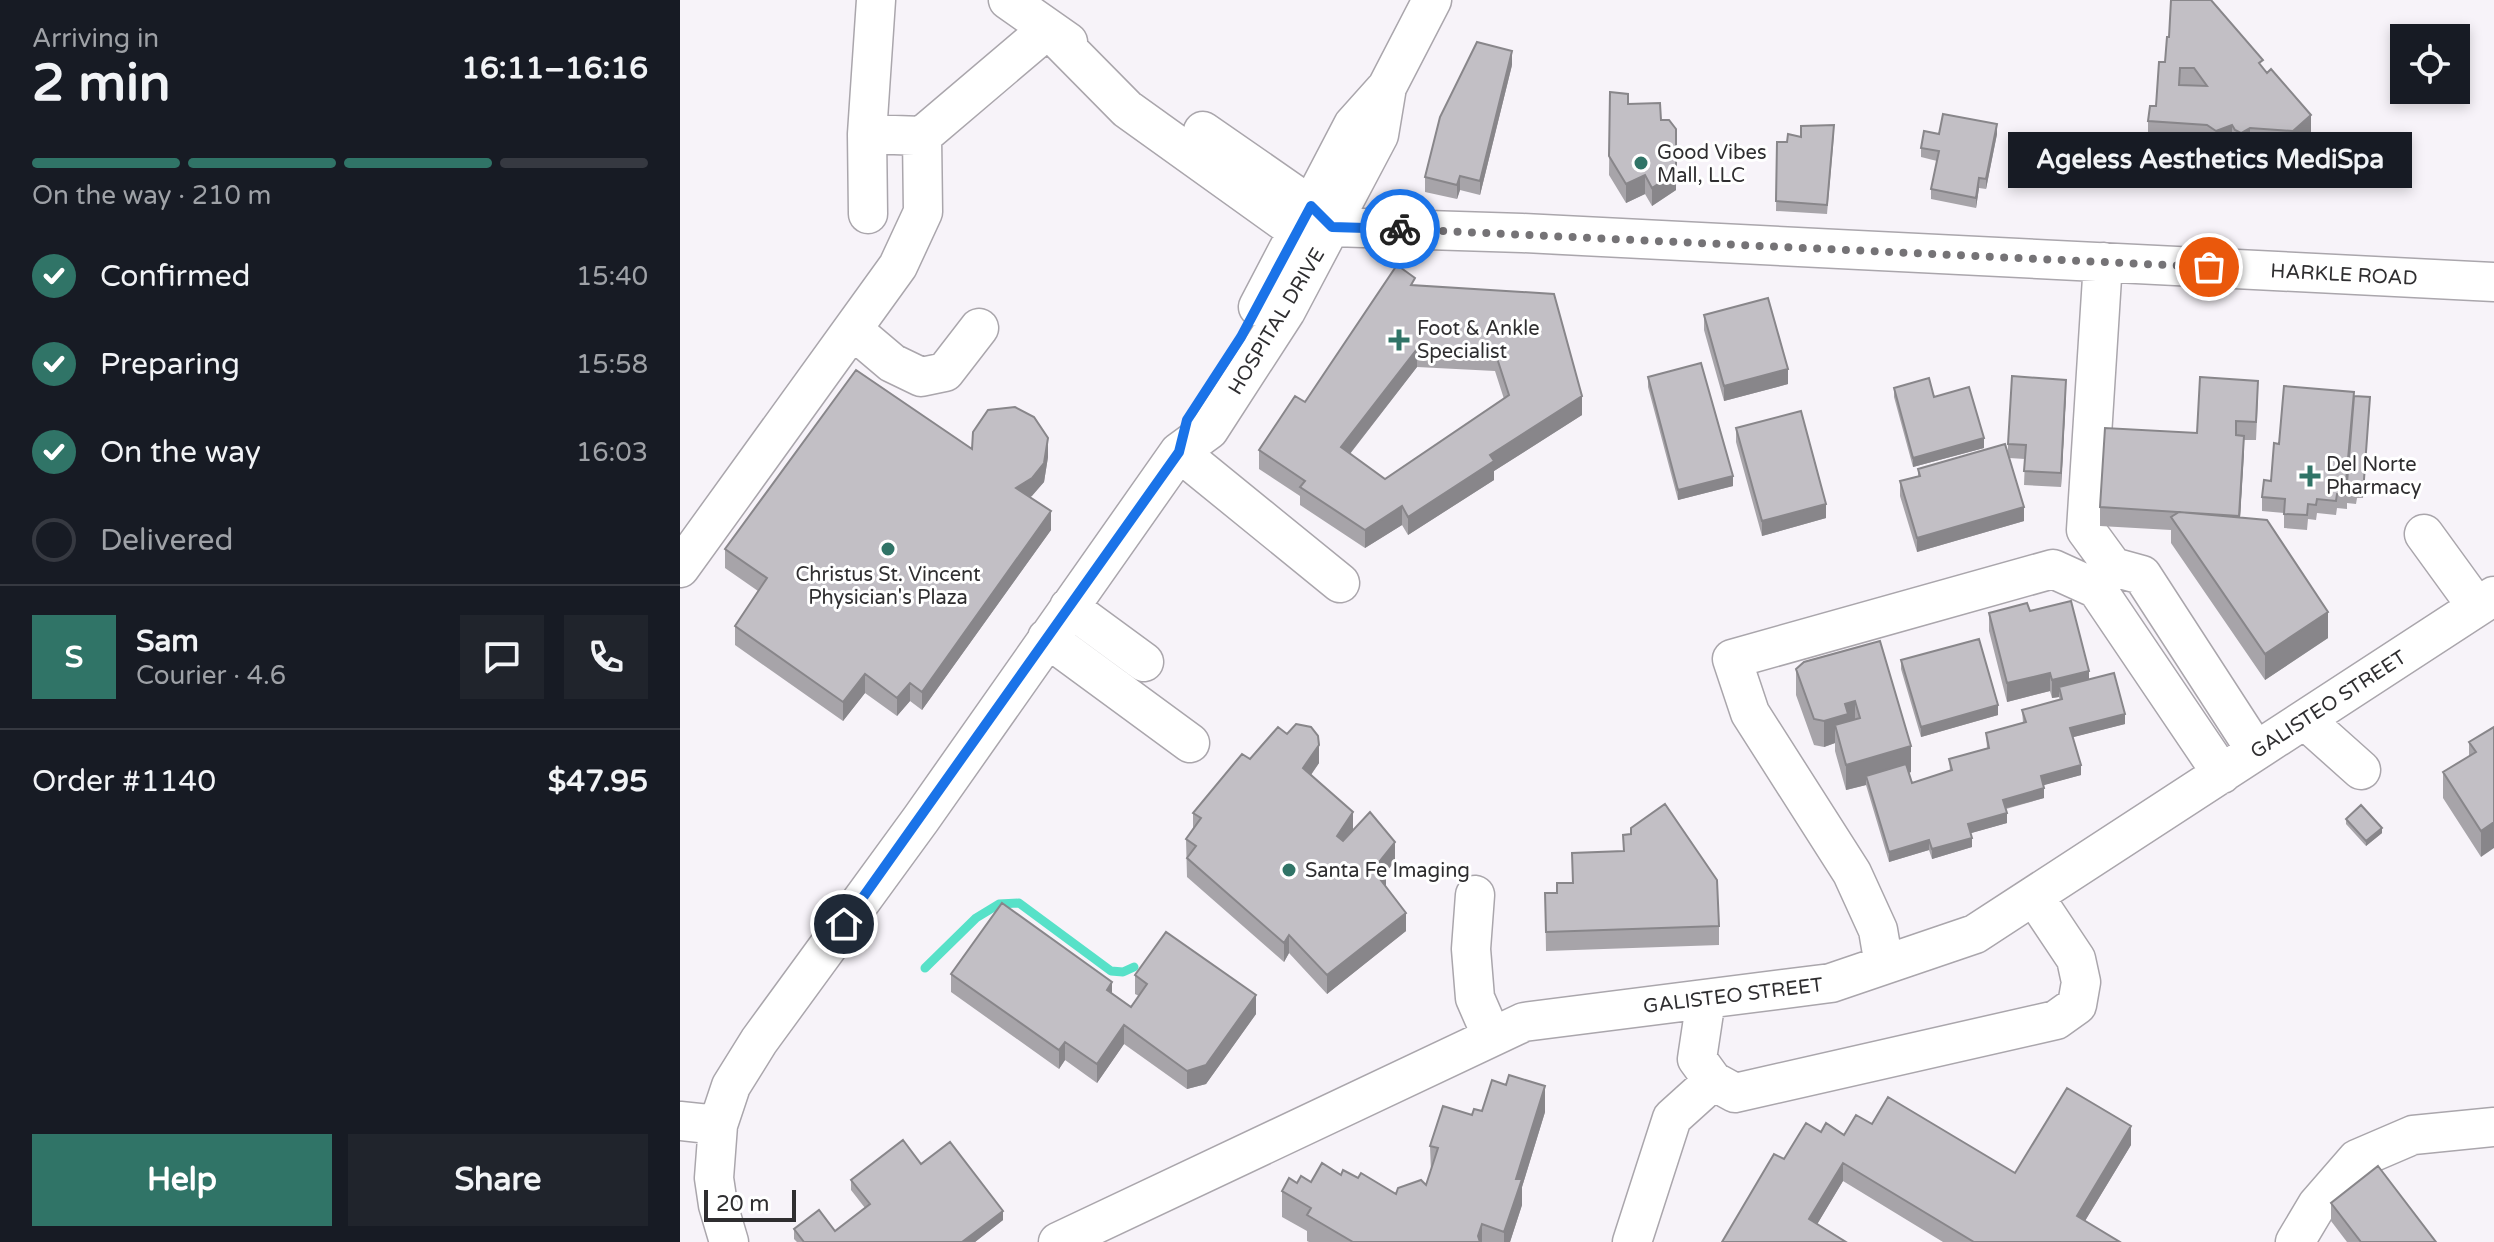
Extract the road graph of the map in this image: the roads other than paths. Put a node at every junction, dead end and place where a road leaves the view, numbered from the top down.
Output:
1 (876, 0) edge
2 (1008, 0) edge
3 (1432, 0) edge
4 (1048, 29) junction
5 (867, 134) junction
6 (922, 136) junction
7 (868, 214) dead end
8 (1313, 221) junction
9 (2103, 262) junction
10 (2494, 282) edge
11 (979, 328) dead end
12 (853, 330) junction
13 (1179, 452) junction
14 (2424, 534) dead end
15 (680, 568) edge
16 (1340, 583) dead end
17 (2485, 602) edge
18 (1069, 607) junction
19 (1047, 638) junction
20 (1144, 662) dead end
21 (2305, 720) junction
22 (1190, 743) dead end
23 (2256, 751) junction
24 (2361, 770) dead end
25 (2222, 774) junction
26 (1475, 895) dead end
27 (2034, 896) junction
28 (1884, 965) junction
29 (1706, 999) junction
30 (1492, 1037) junction
31 (1713, 1081) junction
32 (680, 1121) edge
33 (718, 1125) junction
34 (2494, 1127) edge
35 (1064, 1240) edge
36 (729, 1242) edge
37 (1632, 1242) edge
38 (2295, 1242) edge

1 - 5 street
2 - 4 street
3 - 8 street, HOSPITAL DRIVE
4 - 6 street
4 - 8 street
5 - 6 street
5 - 7 street
6 - 12 street
8 - 9 street, HARKLE ROAD
8 - 13 street, HOSPITAL DRIVE
9 - 10 street, HARKLE ROAD
9 - 23 street
11 - 12 street
12 - 15 street
13 - 16 street
13 - 18 street, HOSPITAL DRIVE
14 - 17 street
17 - 21 street, GALISTEO STREET
18 - 19 street, HOSPITAL DRIVE
18 - 20 street
19 - 22 street
19 - 33 street, HOSPITAL DRIVE
21 - 23 street, GALISTEO STREET
21 - 24 street
23 - 25 street, GALISTEO STREET
25 - 27 street, GALISTEO STREET
25 - 28 street
26 - 30 street
27 - 28 street, GALISTEO STREET
27 - 31 street
28 - 29 street, GALISTEO STREET
29 - 30 street, GALISTEO STREET
29 - 31 street
30 - 35 street, GALISTEO STREET
31 - 37 street
32 - 33 street
33 - 36 street, HOSPITAL DRIVE
34 - 38 street

